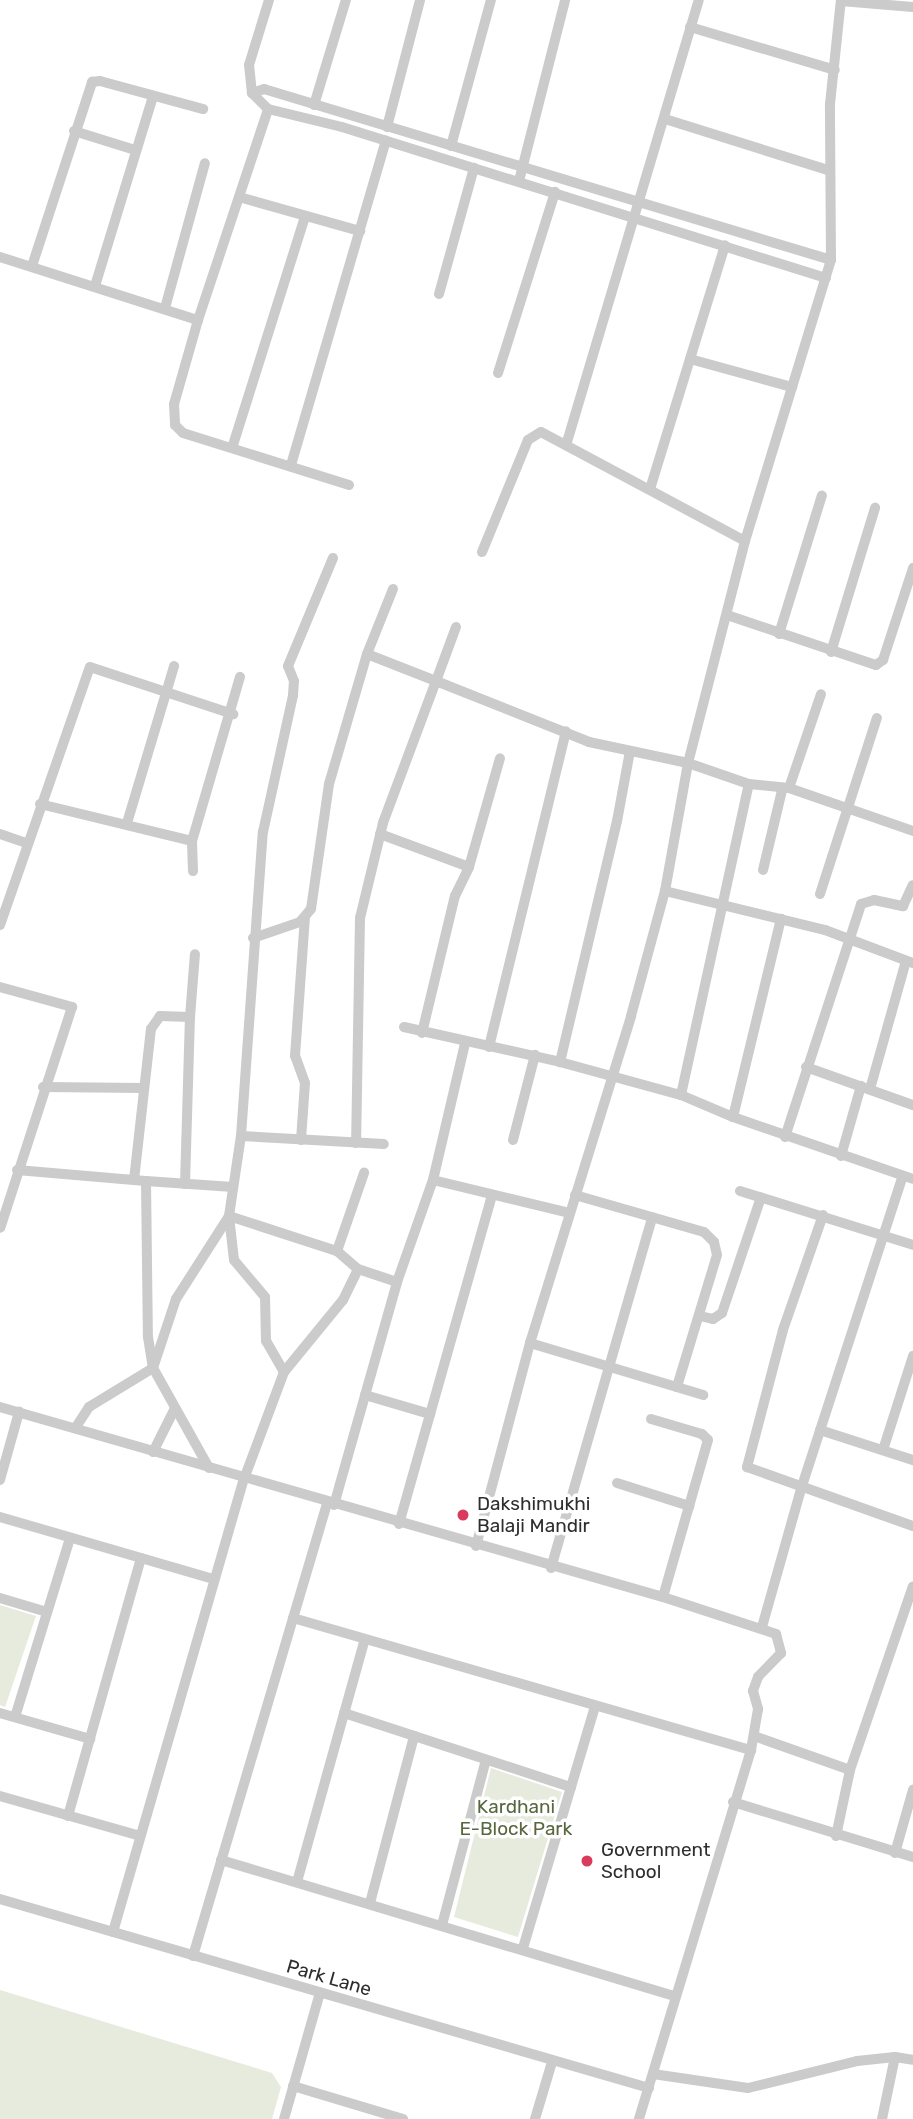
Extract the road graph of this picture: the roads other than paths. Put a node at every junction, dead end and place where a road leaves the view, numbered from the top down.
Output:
1 (269, 0) edge
2 (346, 0) edge
3 (420, 0) edge
4 (491, 0) edge
5 (565, 0) edge
6 (841, 0) edge
7 (696, 1) edge
8 (901, 3) edge
9 (913, 7) edge
10 (691, 27) junction
11 (835, 70) junction
12 (254, 94) junction
13 (153, 96) junction
14 (314, 105) junction
15 (203, 109) dead end
16 (268, 109) junction
17 (665, 119) junction
18 (387, 127) junction
19 (74, 131) junction
20 (386, 141) junction
21 (451, 146) junction
22 (135, 149) junction
23 (205, 163) dead end
24 (523, 166) junction
25 (474, 168) junction
26 (828, 170) junction
27 (519, 181) junction
28 (555, 192) junction
29 (239, 197) junction
30 (641, 202) junction
31 (305, 216) junction
32 (636, 217) junction
33 (360, 231) junction
34 (725, 246) junction
35 (0, 257) edge
36 (831, 260) junction
37 (32, 266) junction
38 (826, 278) junction
39 (95, 286) junction
40 (439, 294) dead end
41 (165, 308) junction
42 (198, 320) junction
43 (690, 359) junction
44 (498, 373) dead end
45 (792, 387) junction
46 (567, 442) junction
47 (233, 446) junction
48 (291, 465) junction
49 (349, 485) dead end
50 (650, 488) junction
51 (822, 495) dead end
52 (875, 508) dead end
53 (745, 541) junction
54 (482, 552) dead end
55 (333, 558) dead end
56 (913, 568) edge
57 (393, 589) dead end
58 (727, 615) junction
59 (457, 627) dead end
60 (779, 634) junction
61 (831, 652) junction
62 (366, 654) junction
63 (174, 666) dead end
64 (240, 677) dead end
65 (436, 681) junction
66 (167, 692) junction
67 (821, 694) dead end
68 (233, 714) junction
69 (877, 718) dead end
70 (566, 731) junction
71 (630, 751) junction
72 (500, 758) dead end
73 (688, 763) junction
74 (749, 783) junction
75 (785, 789) junction
76 (40, 804) junction
77 (847, 808) junction
78 (127, 823) junction
79 (913, 831) edge
80 (0, 834) edge
81 (380, 834) junction
82 (192, 841) junction
83 (26, 843) junction
84 (469, 867) junction
85 (762, 870) dead end
86 (193, 871) dead end
87 (913, 885) edge
88 (665, 891) junction
89 (820, 894) dead end
90 (724, 904) junction
91 (305, 917) junction
92 (781, 919) junction
93 (0, 925) edge
94 (253, 938) junction
95 (846, 940) junction
96 (195, 954) dead end
97 (910, 962) edge
98 (0, 987) edge
99 (190, 1017) junction
100 (404, 1027) dead end
101 (422, 1033) junction
102 (466, 1044) junction
103 (489, 1047) junction
104 (535, 1055) junction
105 (560, 1062) junction
106 (806, 1067) junction
107 (614, 1076) junction
108 (43, 1087) junction
109 (143, 1088) junction
110 (865, 1088) junction
111 (681, 1095) junction
112 (913, 1104) edge
113 (733, 1118) junction
114 (240, 1136) junction
115 (785, 1137) junction
116 (301, 1140) junction
117 (513, 1140) dead end
118 (356, 1143) junction
119 (384, 1144) dead end
120 (841, 1156) junction
121 (17, 1170) junction
122 (364, 1172) dead end
123 (908, 1178) edge
124 (134, 1180) junction
125 (433, 1180) junction
126 (146, 1181) junction
127 (184, 1184) junction
128 (233, 1187) junction
129 (740, 1191) dead end
130 (492, 1195) junction
131 (575, 1195) junction
132 (761, 1197) junction
133 (569, 1213) junction
134 (823, 1215) junction
135 (229, 1216) junction
136 (652, 1217) junction
137 (0, 1228) edge
138 (886, 1236) junction
139 (913, 1245) edge
140 (337, 1251) junction
141 (358, 1269) junction
142 (397, 1282) junction
143 (701, 1316) junction
144 (530, 1343) junction
145 (913, 1356) edge
146 (610, 1367) junction
147 (153, 1368) junction
148 (284, 1372) junction
149 (677, 1387) junction
150 (365, 1395) junction
151 (703, 1395) dead end
152 (0, 1407) edge
153 (174, 1410) junction
154 (19, 1412) junction
155 (430, 1414) junction
156 (651, 1419) dead end
157 (76, 1427) junction
158 (820, 1430) junction
159 (883, 1450) junction
160 (153, 1452) junction
161 (913, 1460) edge
162 (209, 1468) junction
163 (244, 1479) junction
164 (0, 1480) edge
165 (617, 1483) dead end
166 (801, 1489) junction
167 (331, 1504) junction
168 (688, 1506) junction
169 (0, 1517) edge
170 (399, 1524) junction
171 (913, 1526) edge
172 (70, 1538) junction
173 (476, 1546) junction
174 (141, 1558) junction
175 (551, 1568) junction
176 (214, 1579) junction
177 (913, 1586) edge
178 (663, 1597) junction
179 (0, 1598) edge
180 (47, 1612) junction
181 (293, 1618) junction
182 (762, 1627) junction
183 (365, 1639) junction
184 (595, 1706) junction
185 (0, 1713) edge
186 (344, 1713) junction
187 (15, 1717) junction
188 (414, 1736) junction
189 (754, 1736) junction
190 (90, 1739) junction
191 (751, 1750) junction
192 (486, 1760) junction
193 (850, 1770) junction
194 (571, 1787) junction
195 (913, 1790) edge
196 (0, 1796) edge
197 (733, 1802) junction
198 (68, 1816) junction
199 (140, 1836) junction
200 (836, 1836) junction
201 (895, 1853) junction
202 (913, 1857) edge
203 (221, 1860) junction
204 (297, 1882) junction
205 (0, 1899) edge
206 (370, 1903) junction
207 (442, 1925) junction
208 (113, 1932) junction
209 (523, 1948) junction
210 (193, 1956) junction
211 (320, 1993) junction
212 (675, 1996) junction
213 (895, 2057) junction
214 (913, 2060) edge
215 (552, 2062) junction
216 (653, 2074) junction
217 (293, 2086) junction
218 (649, 2088) junction
219 (376, 2115) edge
220 (284, 2119) edge
221 (403, 2119) edge
222 (535, 2119) edge
223 (639, 2119) edge
224 (885, 2119) edge

1 - 12 street
2 - 14 street
3 - 18 street
4 - 21 street
5 - 24 street
6 - 8 street
6 - 11 street
7 - 10 street
8 - 9 street
10 - 11 street
10 - 17 street
11 - 26 street
12 - 14 street
12 - 16 street
13 - 15 street
13 - 19 street
13 - 22 street
14 - 18 street
16 - 20 street
16 - 29 street
17 - 26 street
17 - 30 street
18 - 21 street
19 - 22 street
19 - 37 street
20 - 25 street
20 - 33 street
21 - 24 street
22 - 39 street
23 - 41 street
24 - 27 street
24 - 30 street
25 - 27 street
25 - 40 street
26 - 36 street
27 - 28 street
28 - 32 street
28 - 44 street
29 - 31 street
29 - 42 street
30 - 32 street
30 - 36 street
31 - 33 street
31 - 47 street
32 - 34 street
32 - 46 street
33 - 48 street
34 - 38 street
34 - 43 street
35 - 37 street
36 - 38 street
37 - 39 street
38 - 45 street
39 - 41 street
41 - 42 street
42 - 47 street
43 - 45 street
43 - 50 street
45 - 53 street
46 - 50 street
46 - 54 street
47 - 48 street
48 - 49 street
50 - 53 street
51 - 60 street
52 - 61 street
53 - 58 street
55 - 94 street
56 - 61 street
57 - 62 street
58 - 60 street
58 - 73 street
59 - 65 street
60 - 61 street
62 - 65 street
62 - 91 street
63 - 66 street
64 - 68 street
65 - 70 street
65 - 81 street
66 - 68 street
66 - 76 street
66 - 78 street
67 - 75 street
68 - 82 street
69 - 77 street
70 - 71 street
70 - 103 street
71 - 73 street
71 - 105 street
72 - 84 street
73 - 74 street
73 - 88 street
74 - 75 street
74 - 90 street
75 - 77 street
75 - 85 street
76 - 78 street
76 - 83 street
77 - 79 street
77 - 89 street
78 - 82 street
80 - 83 street
81 - 84 street
81 - 118 street
82 - 86 street
83 - 93 street
84 - 101 street
87 - 95 street
88 - 90 street
88 - 107 street
90 - 92 street
90 - 111 street
91 - 94 street
91 - 116 street
92 - 95 street
92 - 113 street
94 - 114 street
95 - 97 street
95 - 106 street
96 - 99 street
97 - 110 street
98 - 108 street
99 - 109 street
99 - 127 street
100 - 101 street
101 - 102 street
102 - 103 street
102 - 125 street
103 - 104 street
104 - 105 street
104 - 117 street
105 - 107 street
106 - 110 street
106 - 115 street
107 - 111 street
107 - 131 street
108 - 109 street
108 - 121 street
109 - 124 street
110 - 112 street
110 - 120 street
111 - 113 street
113 - 115 street
114 - 116 street
114 - 128 street
115 - 120 street
116 - 118 street
118 - 119 street
120 - 123 street
121 - 124 street
121 - 137 street
122 - 140 street
123 - 138 street
124 - 126 street
125 - 130 street
125 - 142 street
126 - 127 street
126 - 147 street
127 - 128 street
128 - 135 street
129 - 132 street
130 - 133 street
130 - 155 street
131 - 133 street
131 - 136 street
132 - 134 street
132 - 143 street
133 - 144 street
134 - 138 street
134 - 166 street
135 - 140 street
135 - 147 street
135 - 148 street
136 - 143 street
136 - 146 street
138 - 139 street
138 - 158 street
140 - 141 street
141 - 142 street
141 - 148 street
142 - 150 street
143 - 149 street
144 - 146 street
144 - 173 street
145 - 159 street
146 - 149 street
146 - 175 street
147 - 153 street
147 - 157 street
148 - 163 street
149 - 151 street
150 - 155 street
150 - 167 street
152 - 154 street
153 - 160 street
153 - 162 street
154 - 157 street
154 - 164 street
155 - 170 street
156 - 168 street
157 - 160 street
158 - 159 street
158 - 166 street
159 - 161 street
160 - 162 street
162 - 163 street
163 - 167 street
163 - 176 street
165 - 168 street
166 - 171 street
166 - 182 street
167 - 170 street
167 - 181 street
168 - 178 street
169 - 172 street
170 - 173 street
172 - 174 street
172 - 180 street
173 - 175 street
174 - 176 street
174 - 190 street
175 - 178 street
176 - 199 street
177 - 193 street
178 - 182 street
179 - 180 street
180 - 187 street
181 - 183 street
181 - 203 street
182 - 189 street
183 - 184 street
183 - 186 street
184 - 191 street
184 - 194 street
185 - 187 street
186 - 188 street
186 - 204 street
187 - 190 street
188 - 192 street
188 - 206 street
189 - 191 street
189 - 193 street
190 - 198 street
191 - 197 street
192 - 194 street
192 - 207 street
193 - 200 street
194 - 209 street
195 - 201 street
196 - 198 street
197 - 200 street
197 - 212 street
198 - 199 street
199 - 208 street
200 - 201 street
201 - 202 street
203 - 204 street
203 - 210 street
204 - 206 street
205 - 208 street, Park Lane
206 - 207 street
207 - 209 street
208 - 210 street, Park Lane
209 - 212 street
210 - 211 street, Park Lane
211 - 215 street, Park Lane
211 - 217 street
212 - 216 street
213 - 214 street
213 - 216 street
213 - 224 street
215 - 218 street, Park Lane
215 - 222 street
216 - 218 street
217 - 219 street
217 - 220 street
218 - 223 street
219 - 221 street

